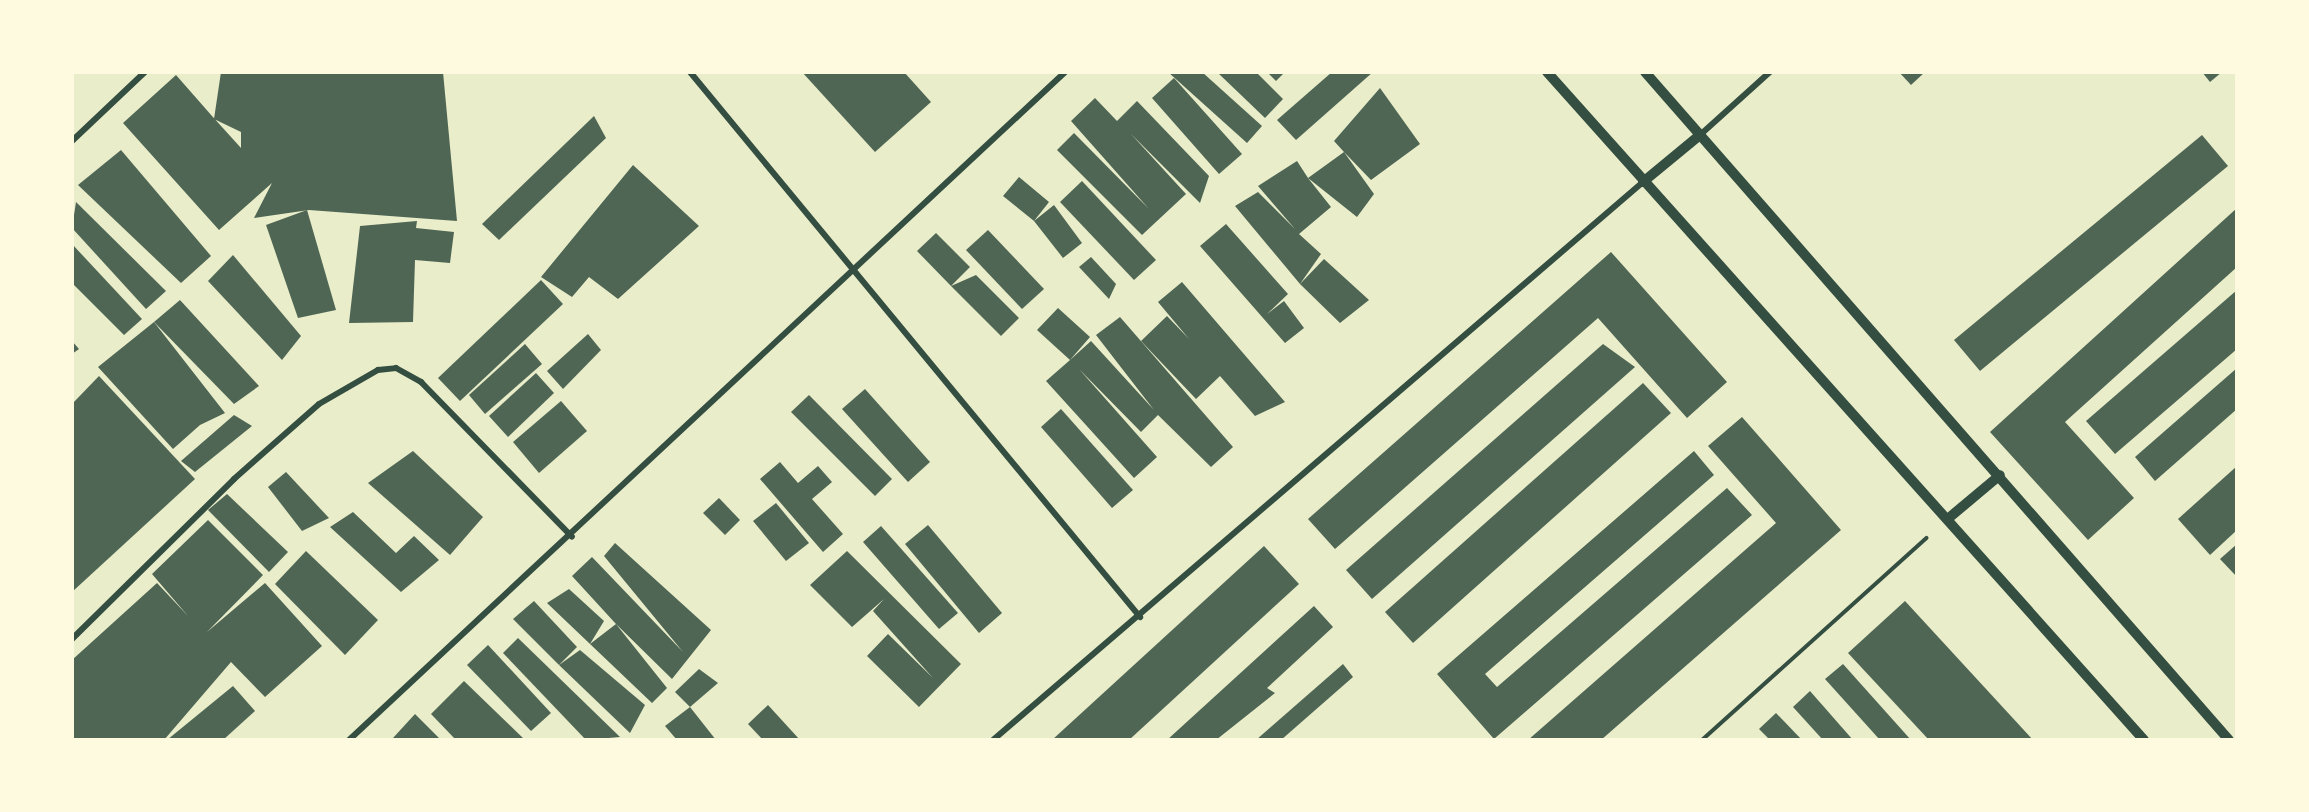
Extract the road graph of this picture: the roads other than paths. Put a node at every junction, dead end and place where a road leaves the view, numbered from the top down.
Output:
1 (145, 72) edge
2 (690, 72) edge
3 (1065, 72) edge
4 (1547, 72) edge
5 (1645, 72) edge
6 (1770, 72) edge
7 (1700, 135) junction
8 (72, 141) edge
9 (1643, 182) junction
10 (854, 272) junction
11 (2000, 475) junction
12 (1950, 517) junction
13 (572, 537) junction
14 (1140, 617) junction
15 (72, 639) edge
16 (350, 740) edge
17 (993, 740) edge
18 (2144, 740) edge
19 (2229, 740) edge

1 - 8 street
2 - 10 street
3 - 10 street
4 - 9 street
5 - 7 street
6 - 7 street
7 - 9 street
7 - 11 street
9 - 12 street
9 - 14 street
10 - 13 street
10 - 14 street
11 - 12 street
11 - 19 street
12 - 18 street
13 - 15 street
13 - 16 street
14 - 17 street

